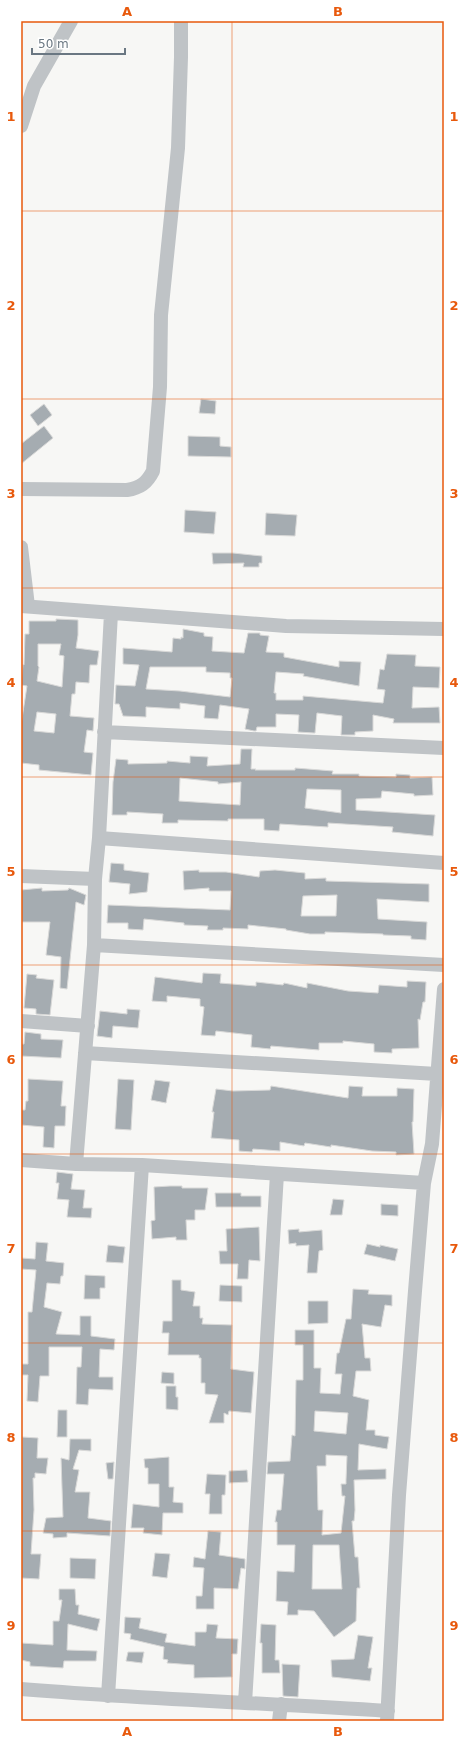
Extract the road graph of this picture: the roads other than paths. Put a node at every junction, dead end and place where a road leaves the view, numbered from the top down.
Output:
1 (71, 21) edge
2 (181, 21) edge
3 (21, 126) edge
4 (21, 489) edge
5 (21, 547) edge
6 (24, 606) edge
7 (110, 613) junction
8 (444, 629) edge
9 (104, 732) junction
10 (444, 748) edge
11 (99, 838) junction
12 (444, 863) edge
13 (21, 876) edge
14 (95, 879) junction
15 (94, 946) junction
16 (444, 964) edge
17 (444, 989) edge
18 (21, 1021) edge
19 (88, 1026) junction
20 (85, 1053) junction
21 (437, 1074) junction
22 (21, 1160) edge
23 (76, 1164) junction
24 (142, 1165) junction
25 (277, 1174) junction
26 (424, 1183) junction
27 (21, 1689) edge
28 (108, 1696) junction
29 (245, 1703) junction
30 (281, 1704) junction
31 (388, 1716) edge
32 (279, 1721) edge

1 - 3 street
2 - 4 street
5 - 6 street
6 - 7 street
7 - 8 street
7 - 9 street
9 - 10 street
9 - 11 street
11 - 12 street
11 - 14 street
13 - 14 street
14 - 15 street
15 - 16 street
15 - 19 street
17 - 21 street
18 - 19 street
19 - 20 street
20 - 21 street
20 - 23 street
21 - 26 street
22 - 23 street
23 - 24 street
24 - 25 street
24 - 28 street
25 - 26 street
25 - 29 street
26 - 31 street
27 - 28 street
28 - 29 street
29 - 30 street
30 - 31 street
30 - 32 street

